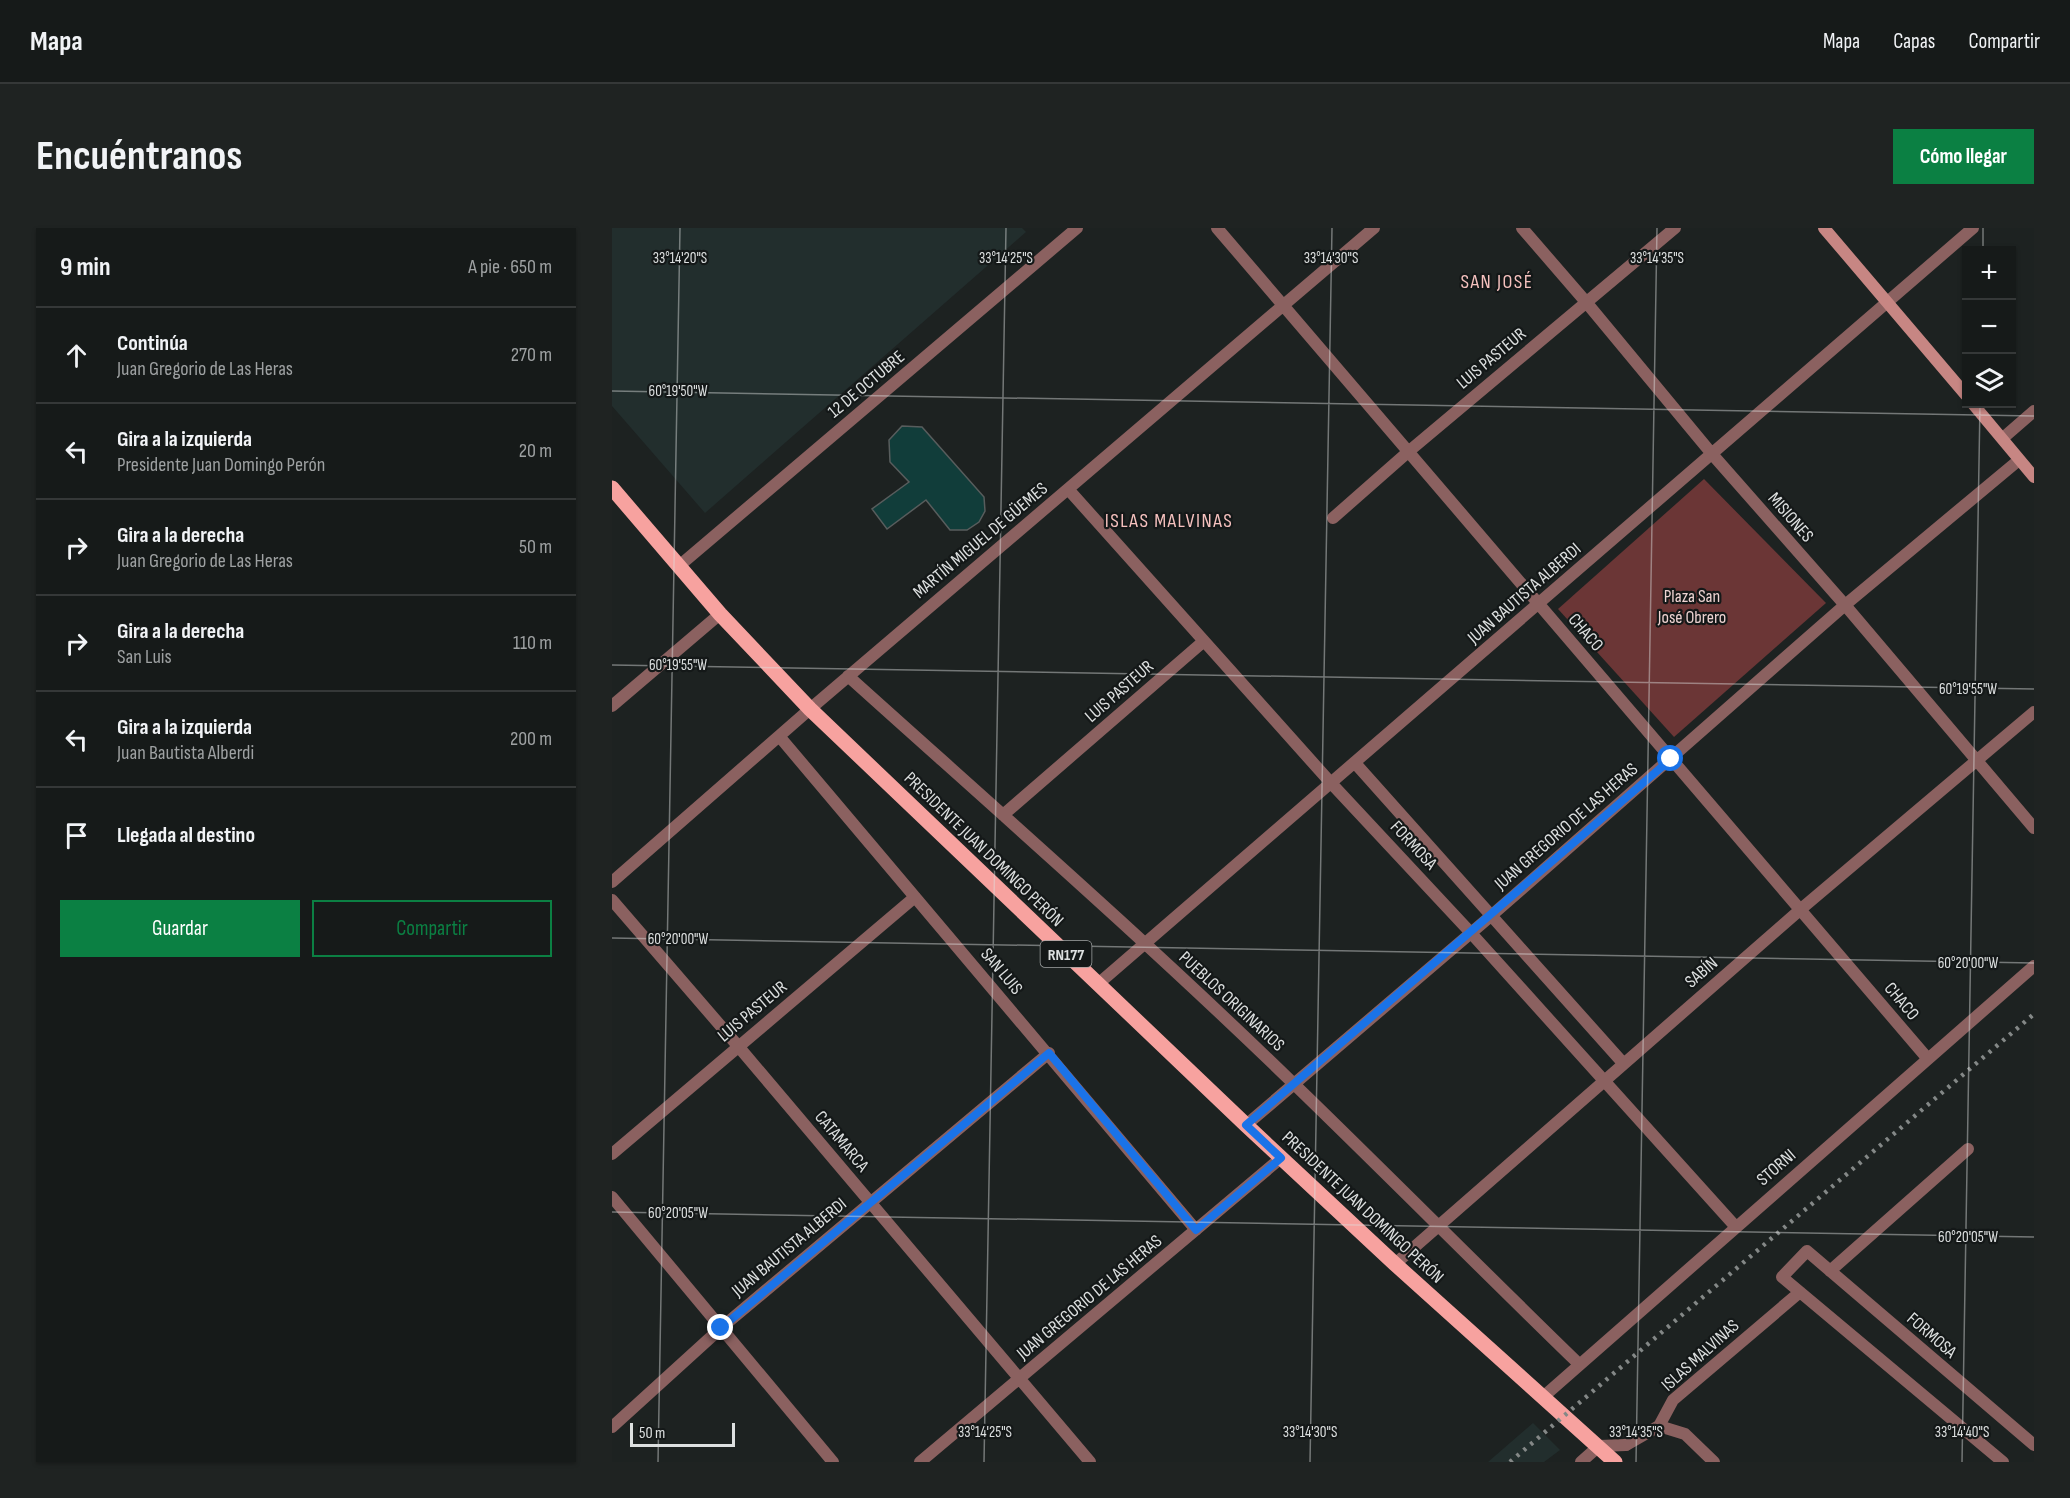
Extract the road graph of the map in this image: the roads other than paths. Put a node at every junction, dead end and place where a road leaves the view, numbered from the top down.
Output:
1 (1077, 228) edge
2 (1217, 228) edge
3 (1374, 228) edge
4 (1522, 228) edge
5 (1675, 228) edge
6 (1824, 228) edge
7 (1973, 228) edge
8 (1586, 302) junction
9 (1888, 302) junction
10 (1284, 305) junction
11 (1962, 390) edge
12 (1977, 408) edge
13 (2034, 411) edge
14 (2003, 438) junction
15 (1408, 452) junction
16 (1712, 454) junction
17 (2019, 460) junction
18 (2034, 477) edge
19 (612, 488) edge
20 (1068, 489) junction
21 (1332, 518) dead end
22 (679, 566) junction
23 (1538, 604) junction
24 (1845, 605) junction
25 (720, 615) junction
26 (1204, 641) junction
27 (848, 676) junction
28 (612, 706) edge
29 (810, 709) junction
30 (2034, 712) edge
31 (779, 736) junction
32 (1671, 759) junction
33 (1977, 761) junction
34 (1354, 763) junction
35 (1331, 783) junction
36 (1003, 815) junction
37 (2034, 828) edge
38 (612, 882) edge
39 (915, 897) junction
40 (612, 900) edge
41 (1801, 909) junction
42 (1492, 915) junction
43 (1471, 933) junction
44 (1144, 944) junction
45 (2034, 966) edge
46 (1098, 984) junction
47 (738, 1046) junction
48 (1049, 1053) junction
49 (1928, 1059) junction
50 (1623, 1063) junction
51 (1604, 1079) junction
52 (1294, 1084) junction
53 (1246, 1125) junction
54 (1968, 1149) dead end
55 (612, 1154) edge
56 (1281, 1158) junction
57 (612, 1197) edge
58 (870, 1202) junction
59 (1735, 1226) junction
60 (1437, 1227) junction
61 (1196, 1230) junction
62 (1395, 1264) junction
63 (1830, 1270) junction
64 (1800, 1292) junction
65 (721, 1328) junction
66 (1579, 1364) junction
67 (1020, 1379) junction
68 (1543, 1397) junction
69 (612, 1426) edge
70 (1659, 1426) junction
71 (2034, 1445) edge
72 (1607, 1457) edge
73 (833, 1462) edge
74 (920, 1462) edge
75 (1090, 1462) edge
76 (1581, 1462) edge
77 (1714, 1462) edge
78 (2003, 1462) edge

1 - 22 street, 12 DE OCTUBRE
2 - 10 street, CHACO
3 - 10 street, MARTÍN MIGUEL DE GÜEMES
4 - 8 street, MISIONES
5 - 8 street, LUIS PASTEUR
6 - 9 main road
7 - 9 street, JUAN BAUTISTA ALBERDI
8 - 15 street, LUIS PASTEUR
8 - 16 street, MISIONES
9 - 11 main road
9 - 16 street, JUAN BAUTISTA ALBERDI
10 - 15 street, CHACO
10 - 20 street, MARTÍN MIGUEL DE GÜEMES
12 - 14 main road
13 - 14 street
14 - 17 main road
15 - 21 street, LUIS PASTEUR
15 - 23 street, CHACO
16 - 23 street, JUAN BAUTISTA ALBERDI
16 - 24 street, MISIONES
17 - 18 main road
17 - 24 street, JUAN GREGORIO DE LAS HERAS
19 - 22 main road, PRESIDENTE JUAN DOMINGO PERÓN / RN177
20 - 26 street, FORMOSA
20 - 27 street, MARTÍN MIGUEL DE GÜEMES
22 - 25 main road, PRESIDENTE JUAN DOMINGO PERÓN / RN177
23 - 32 street, CHACO
23 - 34 street, JUAN BAUTISTA ALBERDI
24 - 32 street, JUAN GREGORIO DE LAS HERAS
24 - 33 street, MISIONES
25 - 28 street
25 - 29 main road, PRESIDENTE JUAN DOMINGO PERÓN / RN177
26 - 35 street, FORMOSA
26 - 36 street, LUIS PASTEUR
27 - 29 street, MARTÍN MIGUEL DE GÜEMES
27 - 36 street, PUEBLOS ORIGINARIOS
29 - 31 street, MARTÍN MIGUEL DE GÜEMES
29 - 46 main road, PRESIDENTE JUAN DOMINGO PERÓN / RN177
30 - 33 street, SABÍN
31 - 38 street, MARTÍN MIGUEL DE GÜEMES
31 - 39 street, SAN LUIS
32 - 41 street, CHACO
32 - 42 street, JUAN GREGORIO DE LAS HERAS
33 - 37 street, MISIONES
33 - 41 street, SABÍN
34 - 35 street, JUAN BAUTISTA ALBERDI
34 - 42 street, FORMOSA
35 - 43 street, FORMOSA
35 - 44 street, JUAN BAUTISTA ALBERDI
36 - 44 street, PUEBLOS ORIGINARIOS
39 - 47 street, LUIS PASTEUR
39 - 48 street, SAN LUIS
40 - 47 street, CATAMARCA
41 - 49 street, CHACO
41 - 50 street, SABÍN
42 - 43 street, JUAN GREGORIO DE LAS HERAS
42 - 50 street, FORMOSA
43 - 51 street, FORMOSA
43 - 52 street, JUAN GREGORIO DE LAS HERAS
44 - 46 street, JUAN BAUTISTA ALBERDI
44 - 52 street, PUEBLOS ORIGINARIOS
45 - 49 street, STORNI
46 - 53 main road, PRESIDENTE JUAN DOMINGO PERÓN / RN177
47 - 55 street, LUIS PASTEUR
47 - 58 street, CATAMARCA
48 - 58 street, JUAN BAUTISTA ALBERDI
48 - 61 street, SAN LUIS
49 - 59 street, STORNI
50 - 51 street, SABÍN
51 - 59 street, FORMOSA
51 - 60 street, SABÍN
52 - 53 street, JUAN GREGORIO DE LAS HERAS
52 - 60 street, PUEBLOS ORIGINARIOS
53 - 56 main road, PRESIDENTE JUAN DOMINGO PERÓN / RN177
54 - 63 street
56 - 61 street, JUAN GREGORIO DE LAS HERAS
56 - 62 main road, PRESIDENTE JUAN DOMINGO PERÓN / RN177
57 - 65 street
58 - 65 street, JUAN BAUTISTA ALBERDI
58 - 67 street, CATAMARCA
59 - 66 street, STORNI
60 - 62 street, SABÍN
60 - 66 street, PUEBLOS ORIGINARIOS
61 - 67 street, JUAN GREGORIO DE LAS HERAS
62 - 68 main road, PRESIDENTE JUAN DOMINGO PERÓN / RN177
63 - 64 street, FORMOSA
63 - 71 street, FORMOSA
64 - 70 street, ISLAS MALVINAS
64 - 78 street
65 - 69 street, JUAN BAUTISTA ALBERDI
65 - 73 street
66 - 68 street, STORNI
67 - 74 street, JUAN GREGORIO DE LAS HERAS
67 - 75 street, CATAMARCA
68 - 72 main road, PRESIDENTE JUAN DOMINGO PERÓN / RN177
70 - 72 street
70 - 77 street
72 - 76 street

